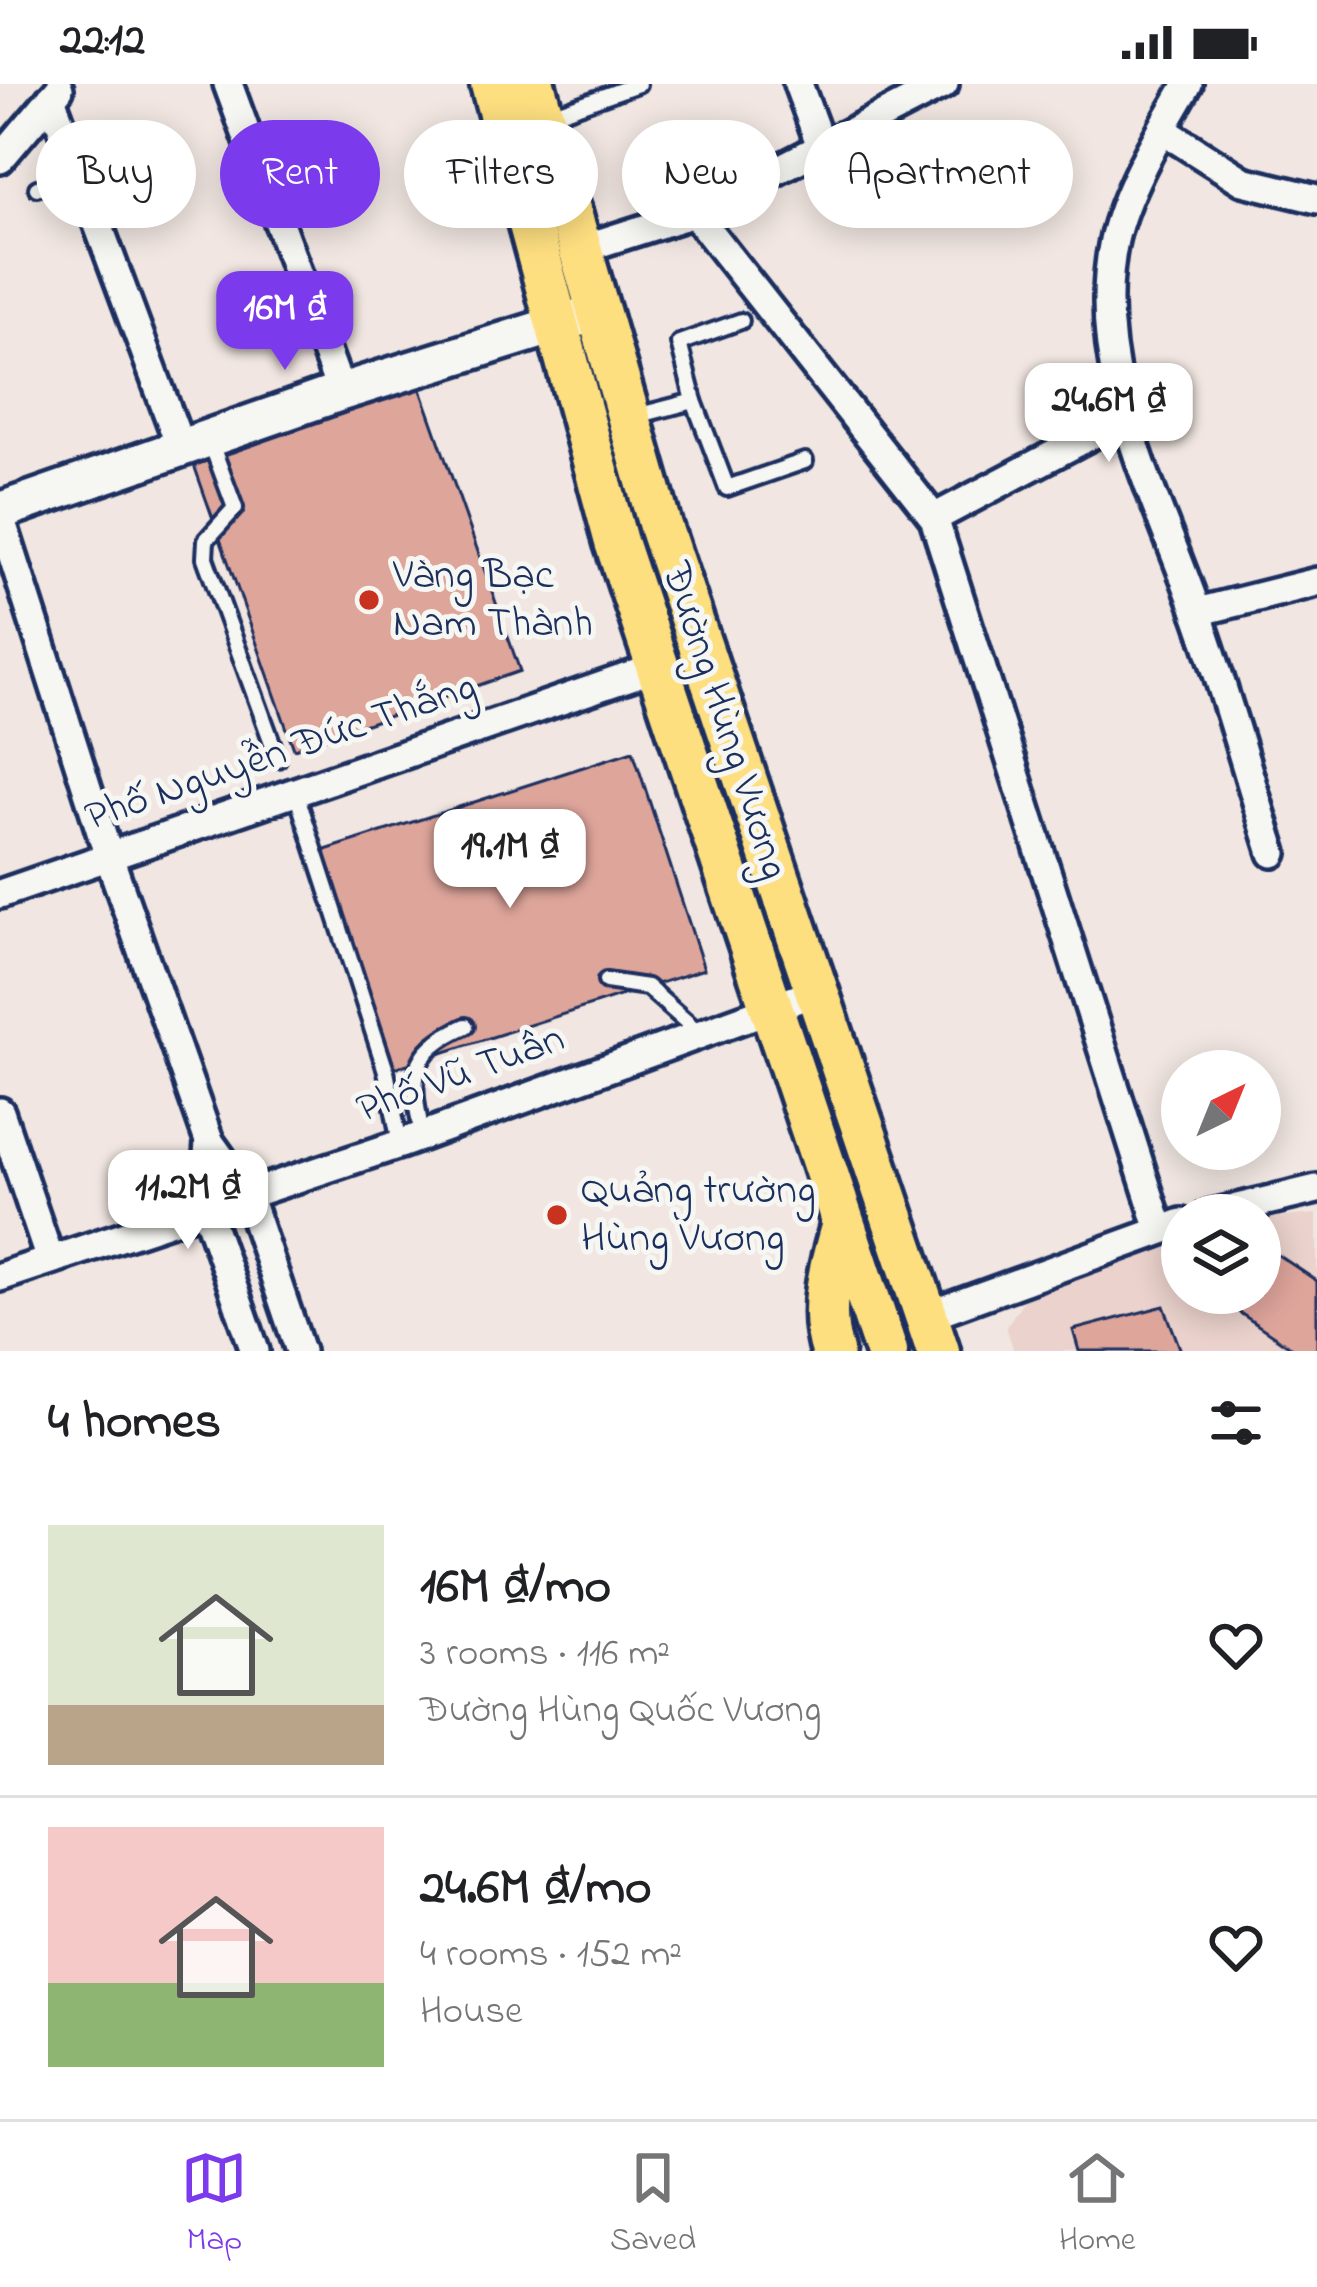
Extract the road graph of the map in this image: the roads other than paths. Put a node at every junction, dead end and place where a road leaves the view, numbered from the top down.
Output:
1 (228, 84) edge
2 (492, 84) edge
3 (638, 84) edge
4 (798, 84) edge
5 (944, 84) edge
6 (1188, 84) edge
7 (57, 91) edge
8 (537, 101) edge
9 (65, 120) edge
10 (811, 120) edge
11 (873, 120) edge
12 (1164, 131) junction
13 (0, 159) edge
14 (1317, 199) edge
15 (103, 228) edge
16 (645, 228) edge
17 (707, 228) edge
18 (578, 250) junction
19 (596, 313) junction
20 (741, 321) dead end
21 (554, 325) junction
22 (341, 392) junction
23 (694, 401) junction
24 (627, 418) junction
25 (1125, 418) junction
26 (195, 443) junction
27 (805, 461) dead end
28 (0, 514) edge
29 (934, 518) junction
30 (1317, 582) edge
31 (1197, 612) junction
32 (657, 667) junction
33 (278, 759) dead end
34 (296, 793) junction
35 (1273, 853) dead end
36 (109, 857) junction
37 (0, 894) edge
38 (606, 981) dead end
39 (813, 993) junction
40 (769, 1008) junction
41 (466, 1026) dead end
42 (698, 1032) junction
43 (0, 1112) edge
44 (411, 1140) junction
45 (209, 1141) junction
46 (1317, 1189) edge
47 (247, 1194) junction
48 (1161, 1196) edge
49 (1281, 1198) edge
50 (206, 1207) junction
51 (843, 1224) junction
52 (1161, 1231) edge
53 (50, 1260) junction
54 (0, 1277) edge
55 (932, 1334) edge
56 (255, 1351) edge
57 (300, 1351) edge
58 (832, 1351) edge
59 (886, 1351) edge

1 - 22 street
2 - 21 main road, Đường Hùng Vương
3 - 8 lane
4 - 10 street
5 - 11 street
6 - 12 street
7 - 9 street
7 - 13 street
8 - 18 main road, Đường Hùng Vương
12 - 14 street
12 - 25 street
15 - 26 street
16 - 18 street
17 - 29 street
18 - 19 main road, Đường Hùng Vương
19 - 21 street
19 - 24 main road, Đường Hùng Vương
20 - 23 lane
21 - 22 street
21 - 32 main road, Đường Hùng Vương
22 - 26 street
23 - 24 lane
23 - 27 lane
24 - 39 main road, Đường Hùng Vương
25 - 29 street
25 - 31 street
26 - 28 street
26 - 33 lane
28 - 36 street
29 - 48 street
30 - 31 street
31 - 35 street
32 - 34 street, Phố Nguyễn Đức Thắng
32 - 40 main road, Đường Hùng Vương
34 - 36 street, Phố Nguyễn Đức Thắng
34 - 44 lane
36 - 37 street, Phố Nguyễn Đức Thắng
36 - 45 street
38 - 42 lane
39 - 40 street, Phố Vũ Tuân
39 - 55 main road, Đường Hùng Vương
40 - 42 street, Phố Vũ Tuân
40 - 51 main road, Đường Hùng Vương
41 - 44 lane
42 - 44 street, Phố Vũ Tuân
43 - 53 street
44 - 47 street, Phố Vũ Tuân
45 - 47 street
45 - 50 street
46 - 49 street
47 - 50 street, Phố Vũ Tuân
47 - 57 street
50 - 53 street, Phố Vũ Tuân
50 - 56 street
51 - 58 main road
51 - 59 main road, Đường Hùng Vương
52 - 55 street
53 - 54 street, Phố Vũ Tuân

